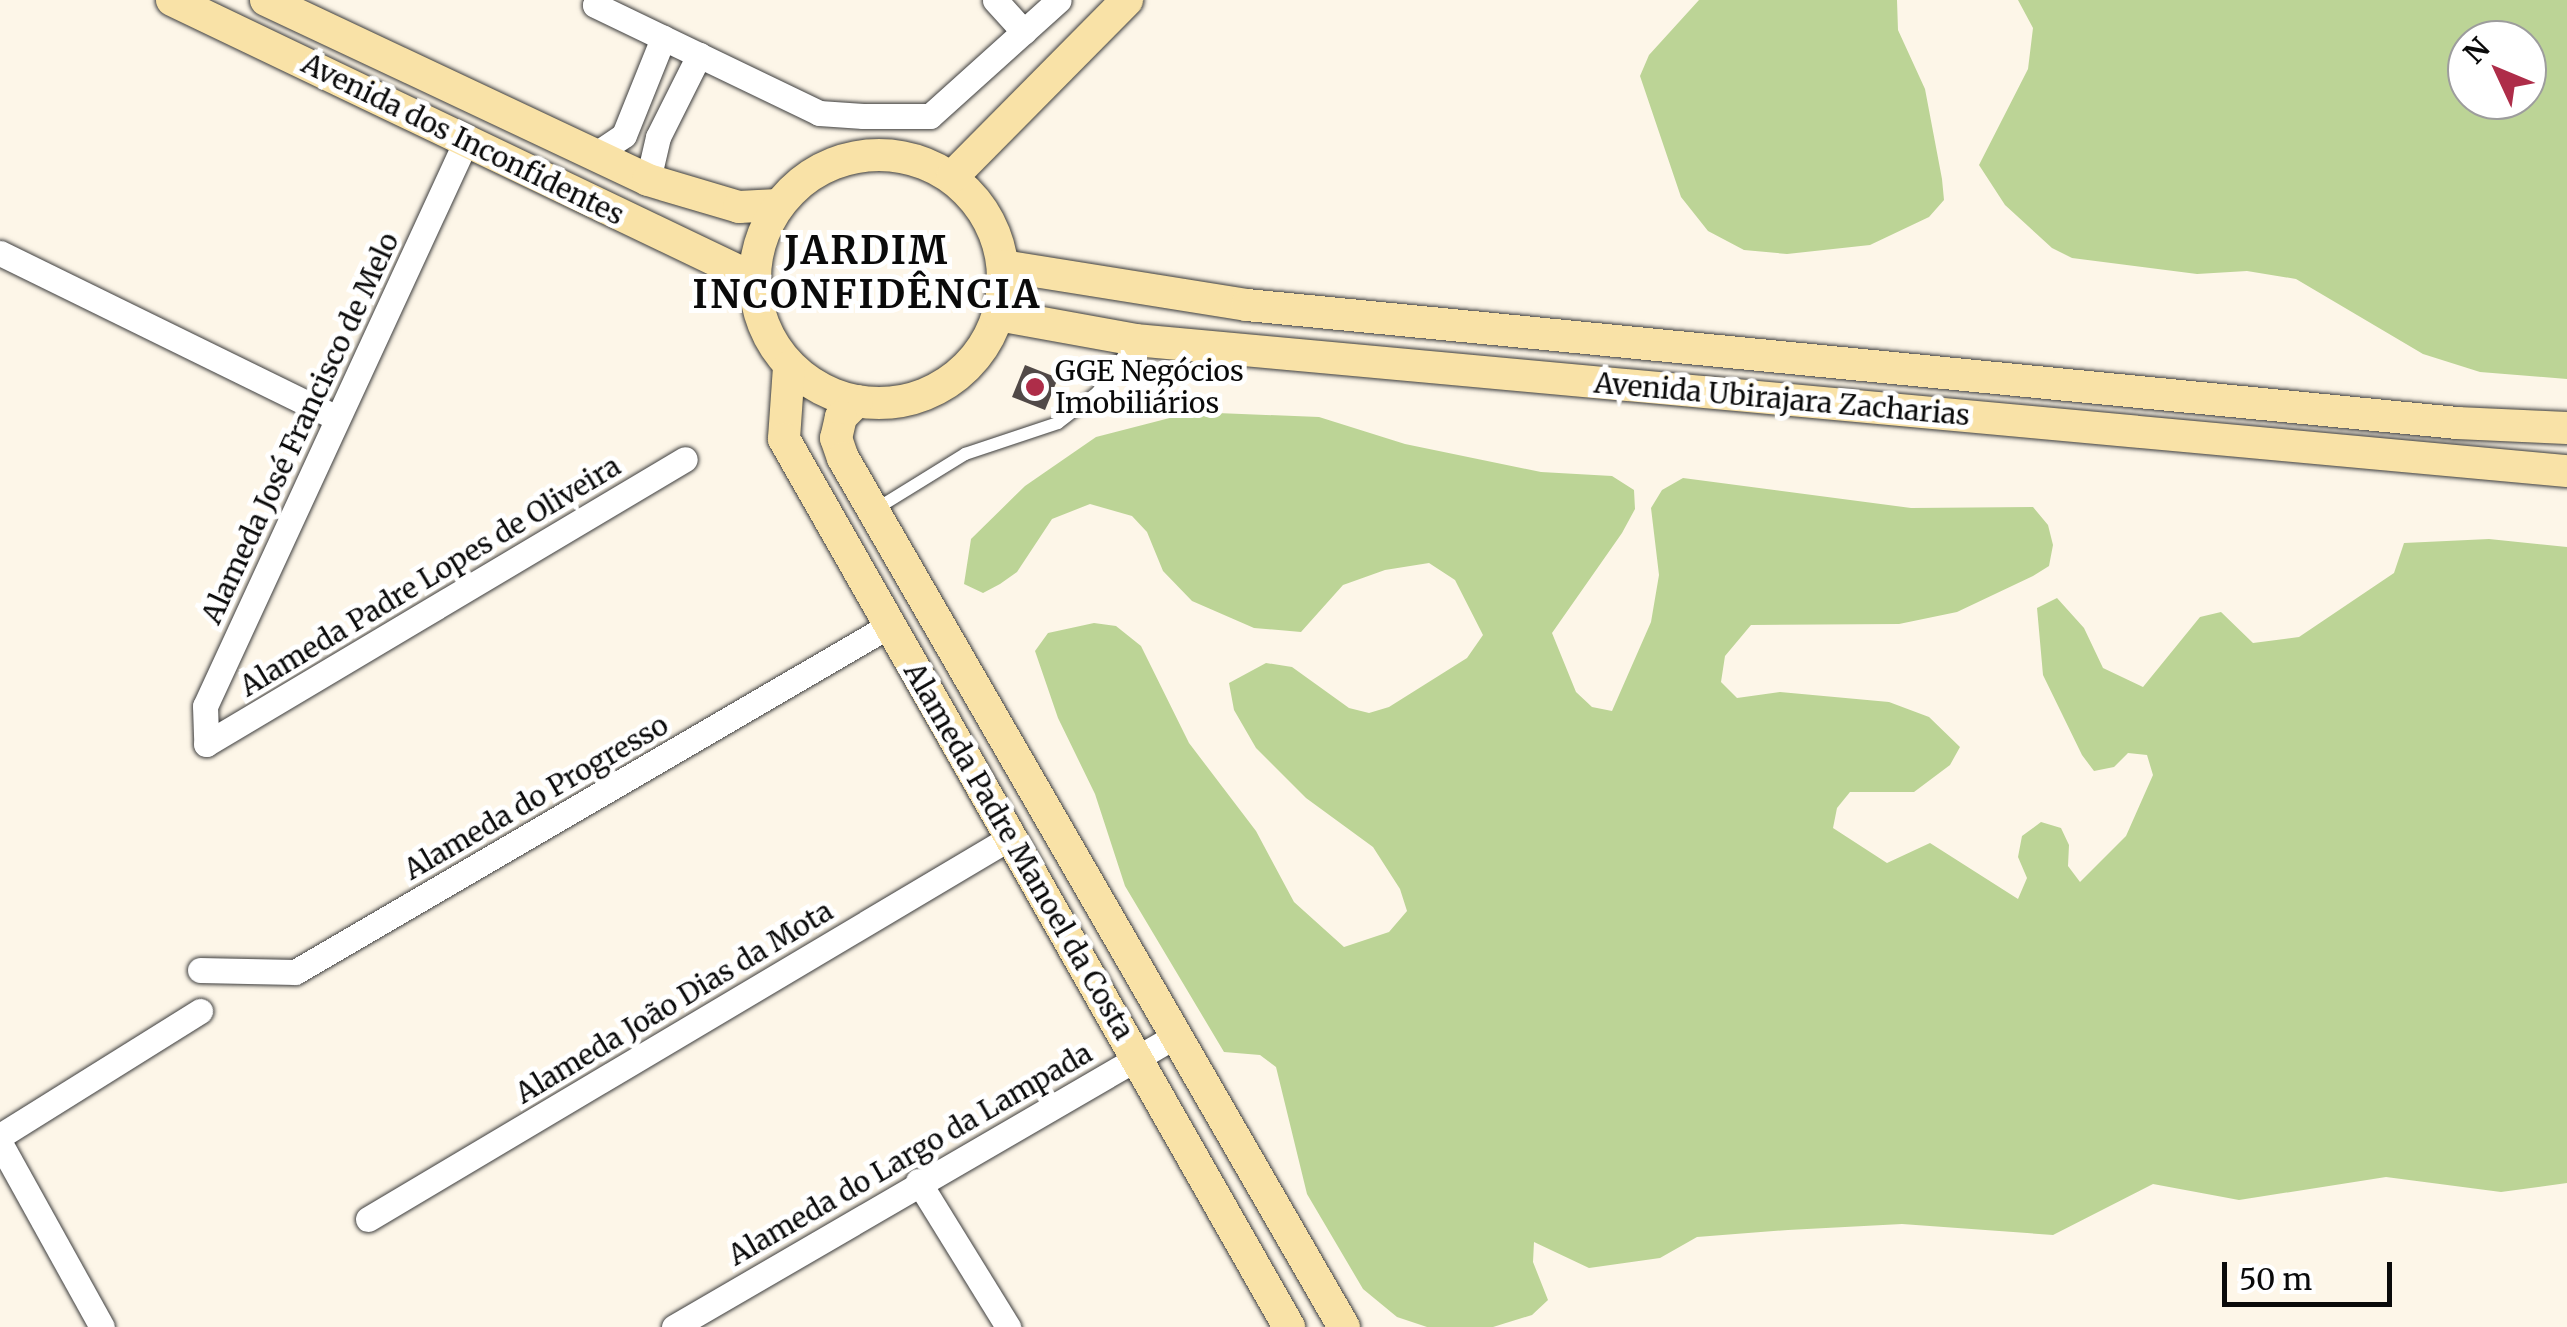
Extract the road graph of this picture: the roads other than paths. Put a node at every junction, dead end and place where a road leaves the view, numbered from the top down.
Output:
1 (172, 0) edge
2 (266, 0) edge
3 (995, 0) edge
4 (1059, 0) edge
5 (1128, 0) edge
6 (596, 2) edge
7 (1024, 32) junction
8 (662, 38) junction
9 (699, 56) junction
10 (484, 104) junction
11 (466, 141) junction
12 (593, 156) junction
13 (952, 177) junction
14 (648, 180) junction
15 (778, 205) junction
16 (0, 253) edge
17 (1003, 266) junction
18 (753, 278) junction
19 (998, 315) junction
20 (1135, 340) junction
21 (788, 367) junction
22 (857, 401) junction
23 (336, 418) junction
24 (2567, 428) edge
25 (684, 459) dead end
26 (2567, 471) edge
27 (874, 510) junction
28 (890, 625) junction
29 (206, 744) joint
30 (1011, 836) junction
31 (200, 970) dead end
32 (200, 1011) dead end
33 (1177, 1035) junction
34 (1136, 1056) junction
35 (0, 1140) edge
36 (918, 1180) junction
37 (368, 1220) dead end
38 (102, 1327) edge
39 (674, 1327) edge
40 (1008, 1327) edge
41 (1290, 1327) edge
42 (1344, 1327) edge

1 - 11 main road, Avenida dos Inconfidentes
2 - 10 main road, Avenida dos Inconfidentes
3 - 7 street
4 - 7 street
5 - 13 main road
6 - 8 street
7 - 9 street
8 - 9 street
8 - 12 street
9 - 14 street
10 - 11 main road
10 - 12 main road, Avenida dos Inconfidentes
11 - 18 main road, Avenida dos Inconfidentes
11 - 23 street, Alameda José Francisco de Melo
12 - 14 main road, Avenida dos Inconfidentes
13 - 15 main road
13 - 17 main road
14 - 15 main road, Avenida dos Inconfidentes
15 - 18 main road
16 - 23 street
17 - 19 main road
17 - 24 main road, Avenida Ubirajara Zacharias
18 - 21 main road
19 - 20 main road, Avenida Ubirajara Zacharias
19 - 22 main road
20 - 26 main road, Avenida Ubirajara Zacharias
20 - 27 lane
21 - 22 main road
21 - 28 main road, Alameda Padre Manoel da Costa
22 - 27 main road, Alameda Padre Manoel da Costa
23 - 29 street, Alameda José Francisco de Melo
25 - 29 street, Alameda Padre Lopes de Oliveira
27 - 33 main road, Alameda Padre Manoel da Costa
28 - 30 main road, Alameda Padre Manoel da Costa
28 - 31 street, Alameda do Progresso
30 - 34 main road, Alameda Padre Manoel da Costa
30 - 37 street, Alameda João Dias da Mota
32 - 35 street
33 - 34 street, Alameda do Largo da Lampada
33 - 42 main road, Alameda Padre Manoel da Costa
34 - 36 street, Alameda do Largo da Lampada
34 - 41 main road, Alameda Padre Manoel da Costa
35 - 38 street
36 - 39 street, Alameda do Largo da Lampada
36 - 40 street

